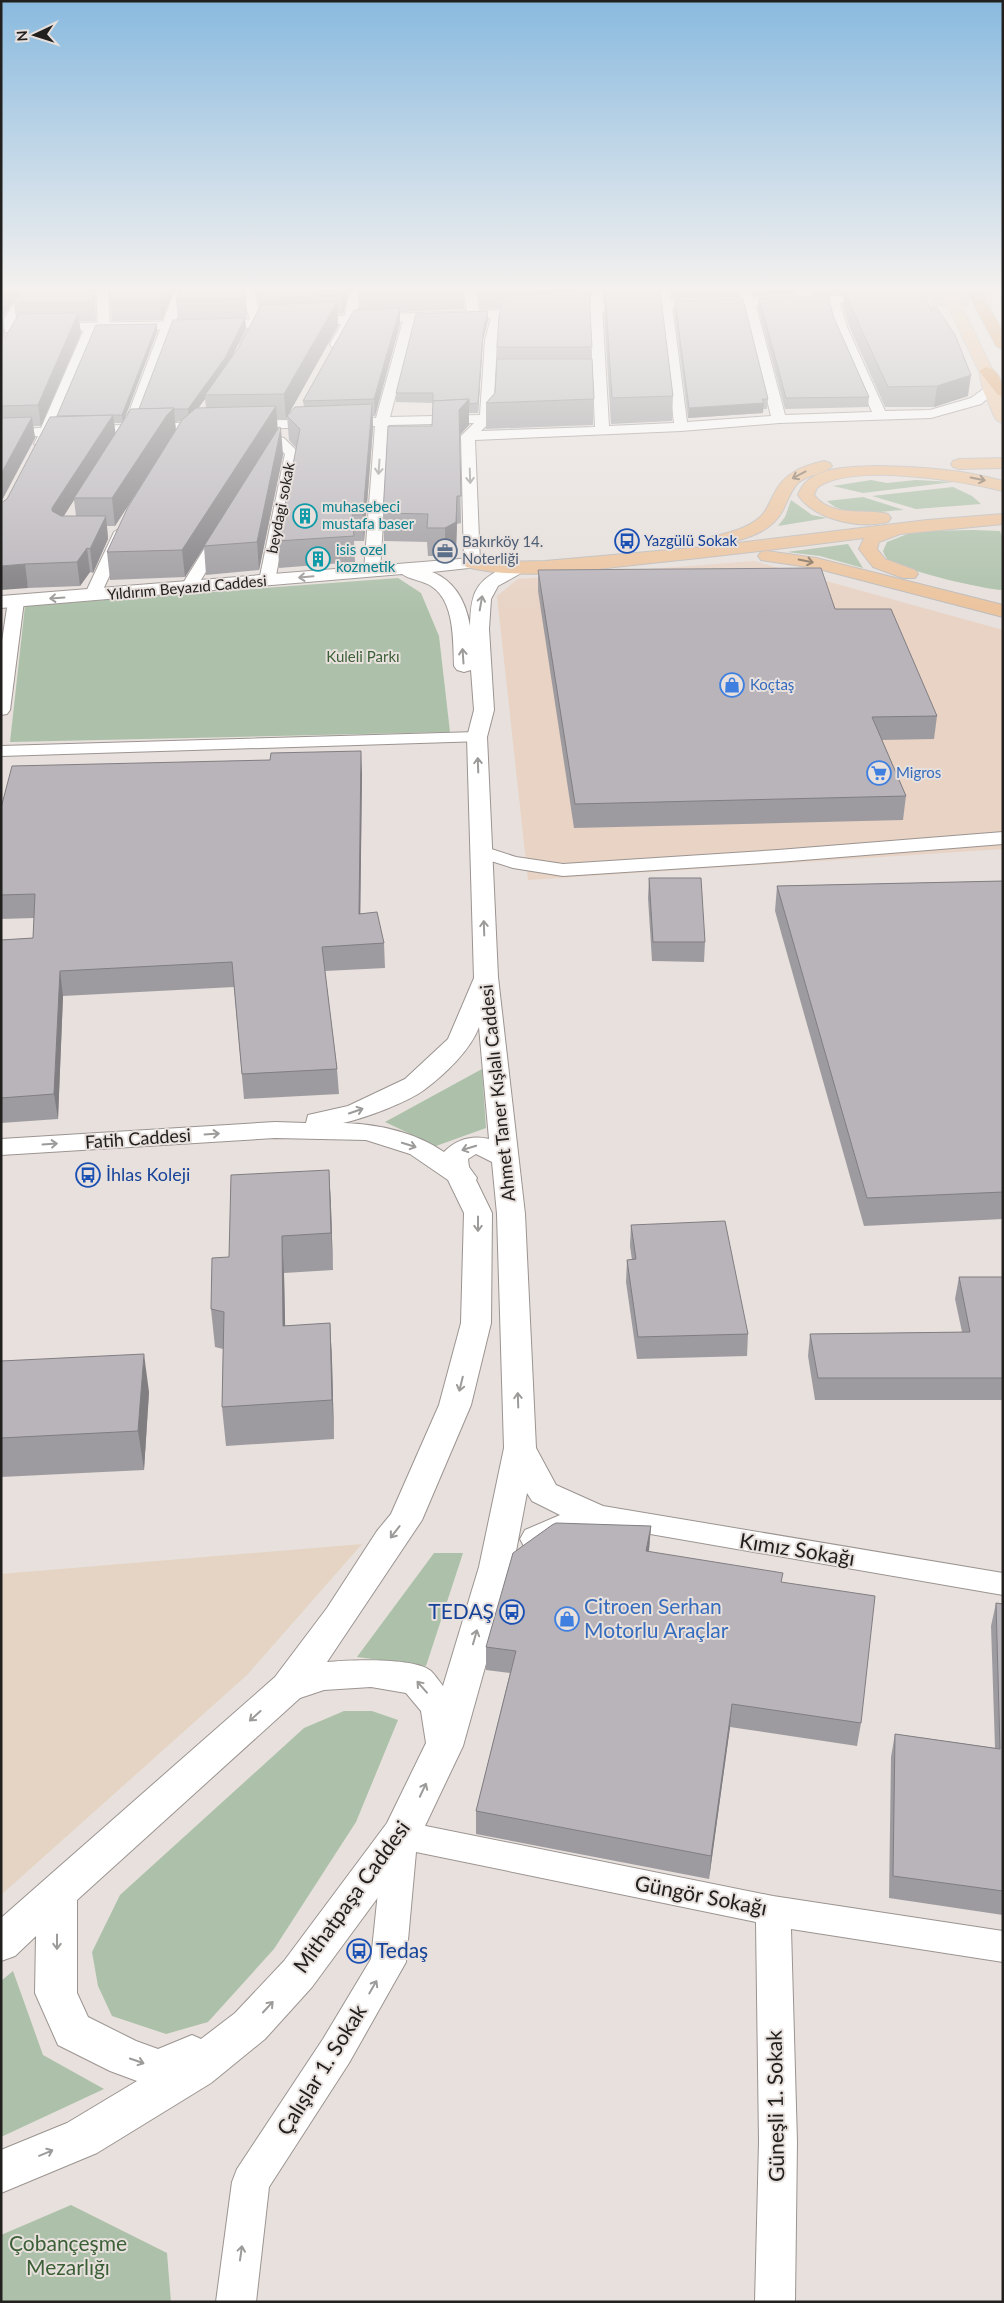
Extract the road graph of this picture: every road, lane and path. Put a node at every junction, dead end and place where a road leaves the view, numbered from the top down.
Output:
1 (63, 397) edge
2 (141, 397) edge
3 (389, 397) edge
4 (490, 397) edge
5 (601, 397) edge
6 (678, 397) edge
7 (773, 397) edge
8 (872, 397) edge
9 (983, 397) edge
10 (998, 397) edge
11 (302, 407) edge
12 (205, 411) edge
13 (880, 415) junction
14 (779, 418) junction
15 (1003, 418) edge
16 (486, 419) junction
17 (382, 422) junction
18 (292, 424) junction
19 (194, 427) junction
20 (682, 427) junction
21 (129, 429) junction
22 (47, 431) junction
23 (602, 431) junction
24 (1, 433) edge
25 (468, 436) junction
26 (279, 441) junction
27 (178, 442) edge
28 (114, 452) edge
29 (35, 456) edge
30 (268, 457) edge
31 (1003, 463) edge
32 (1003, 486) edge
33 (1003, 510) edge
34 (131, 517) edge
35 (1003, 519) edge
36 (927, 520) junction
37 (228, 522) edge
38 (102, 533) edge
39 (120, 533) junction
40 (715, 548) junction
41 (472, 563) junction
42 (517, 568) junction
43 (372, 571) junction
44 (268, 581) junction
45 (188, 588) junction
46 (92, 596) junction
47 (1003, 596) edge
48 (8, 602) edge
49 (1003, 611) edge
50 (1, 710) edge
51 (477, 738) junction
52 (1, 751) edge
53 (1003, 838) edge
54 (482, 852) junction
55 (486, 976) junction
56 (275, 1130) junction
57 (1, 1147) edge
58 (505, 1159) junction
59 (462, 1178) junction
60 (520, 1448) junction
61 (590, 1516) junction
62 (496, 1567) junction
63 (1003, 1584) edge
64 (288, 1687) junction
65 (444, 1746) junction
66 (401, 1835) junction
67 (57, 1894) junction
68 (773, 1911) junction
69 (1, 1943) edge
70 (1003, 1947) edge
71 (238, 2036) junction
72 (1, 2172) edge
73 (236, 2302) edge
74 (775, 2302) edge

1 - 22 street
2 - 21 street
3 - 17 street
4 - 16 street
5 - 23 street
6 - 20 street
7 - 14 street
8 - 13 street
9 - 13 street
10 - 15 main road
11 - 18 street
12 - 19 street
13 - 14 street
14 - 20 street
16 - 17 street
16 - 25 street
17 - 18 street
17 -> 43 street
18 - 19 street
18 - 26 street
19 - 21 street
19 - 27 street
20 - 23 street
21 - 22 street
21 - 28 street
22 - 24 street
22 - 29 street
23 - 25 street
25 -> 41 street
26 - 30 street
26 - 44 street, beydagi sokak
31 -> 40 main road
36 -> 32 main road
33 - 36 main road
34 - 39 street
35 - 36 main road
36 - 40 main road
36 - 47 main road
37 - 45 street
38 - 39 street
39 - 46 street
40 - 41 main road
40 - 42 main road
40 -> 49 main road
41 - 42 main road
41 - 43 main road
51 -> 42 main road, Ahmet Taner Kışlalı Caddesi
43 -> 44 main road, Yıldırım Beyazıd Caddesi
51 -> 43 main road, Ahmet Taner Kışlalı Caddesi
44 - 45 main road, Yıldırım Beyazıd Caddesi
45 - 46 main road, Yıldırım Beyazıd Caddesi
46 -> 48 main road, Yıldırım Beyazıd Caddesi
48 - 50 street
51 - 52 street
54 -> 51 main road, Ahmet Taner Kışlalı Caddesi
53 - 54 street
55 -> 54 main road, Ahmet Taner Kışlalı Caddesi
56 -> 55 main road
55 - 58 main road, Ahmet Taner Kışlalı Caddesi
57 -> 56 main road, Fatih Caddesi
56 -> 59 main road
58 -> 59 main road
60 -> 58 main road, Ahmet Taner Kışlalı Caddesi
59 -> 64 main road
60 - 61 main road
60 - 62 main road, Mithatpaşa Caddesi
61 - 62 main road
61 - 63 street, Kımız Sokağı
65 -> 62 main road, Mithatpaşa Caddesi
65 -> 64 main road
64 -> 67 main road
66 -> 65 main road, Mithatpaşa Caddesi
66 - 68 street, Güngör Sokağı
71 -> 66 main road, Mithatpaşa Caddesi
73 -> 66 street, Çalışlar 1. Sokak
67 - 69 main road
67 -> 71 main road
68 - 70 street, Güngör Sokağı
68 - 74 street, Güneşli 1. Sokak
72 -> 71 main road, Mithatpaşa Caddesi

